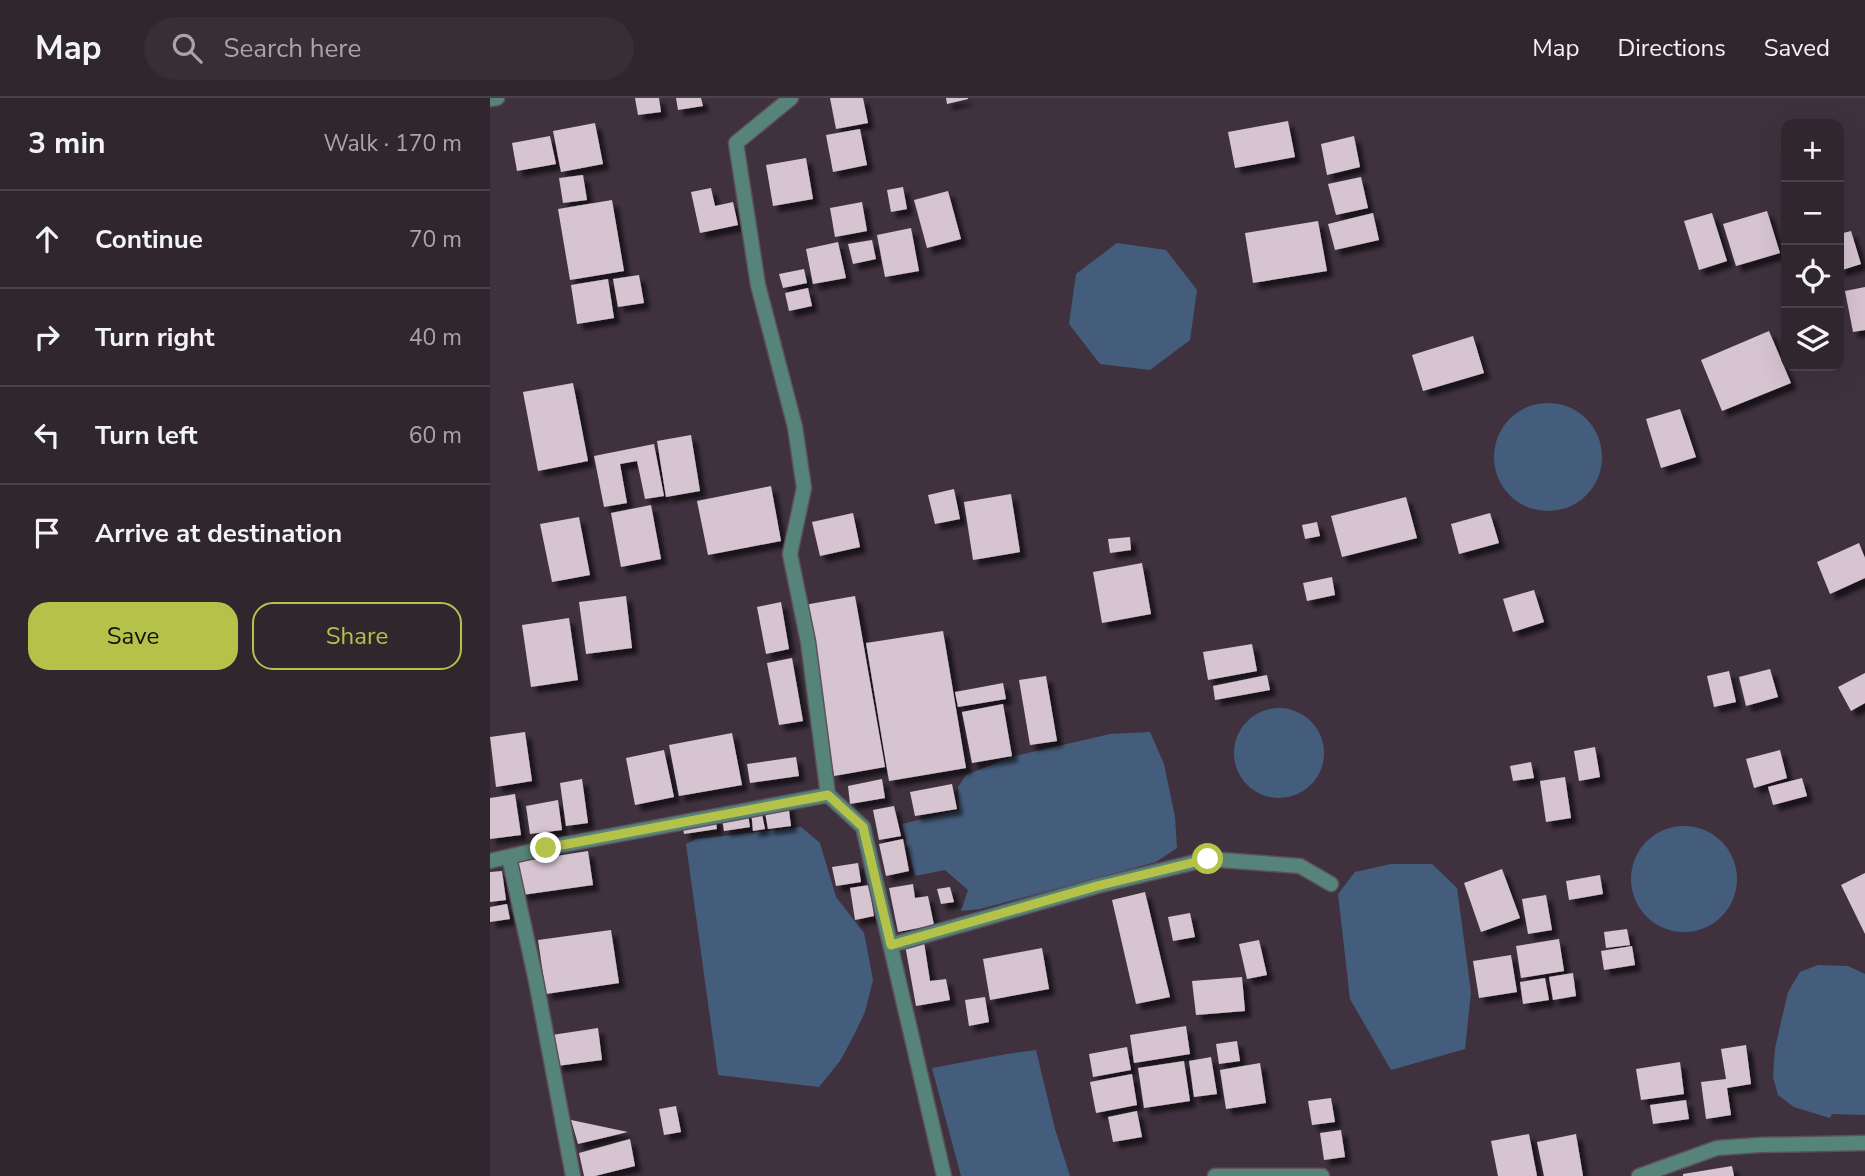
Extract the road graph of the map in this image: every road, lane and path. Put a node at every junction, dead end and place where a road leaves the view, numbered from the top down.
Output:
1 (497, 98) edge
2 (791, 98) edge
3 (490, 99) edge
4 (828, 795) junction
5 (509, 857) junction
6 (490, 861) edge
7 (1331, 884) dead end
8 (891, 945) junction
9 (1865, 1143) edge
10 (573, 1176) edge
11 (944, 1176) edge
12 (1215, 1176) edge
13 (1322, 1176) edge
14 (1639, 1176) edge

1 - 3 street
2 - 4 street
4 - 5 street
4 - 8 street
5 - 6 street
5 - 10 street
7 - 8 street
8 - 11 street
9 - 14 street
12 - 13 street

